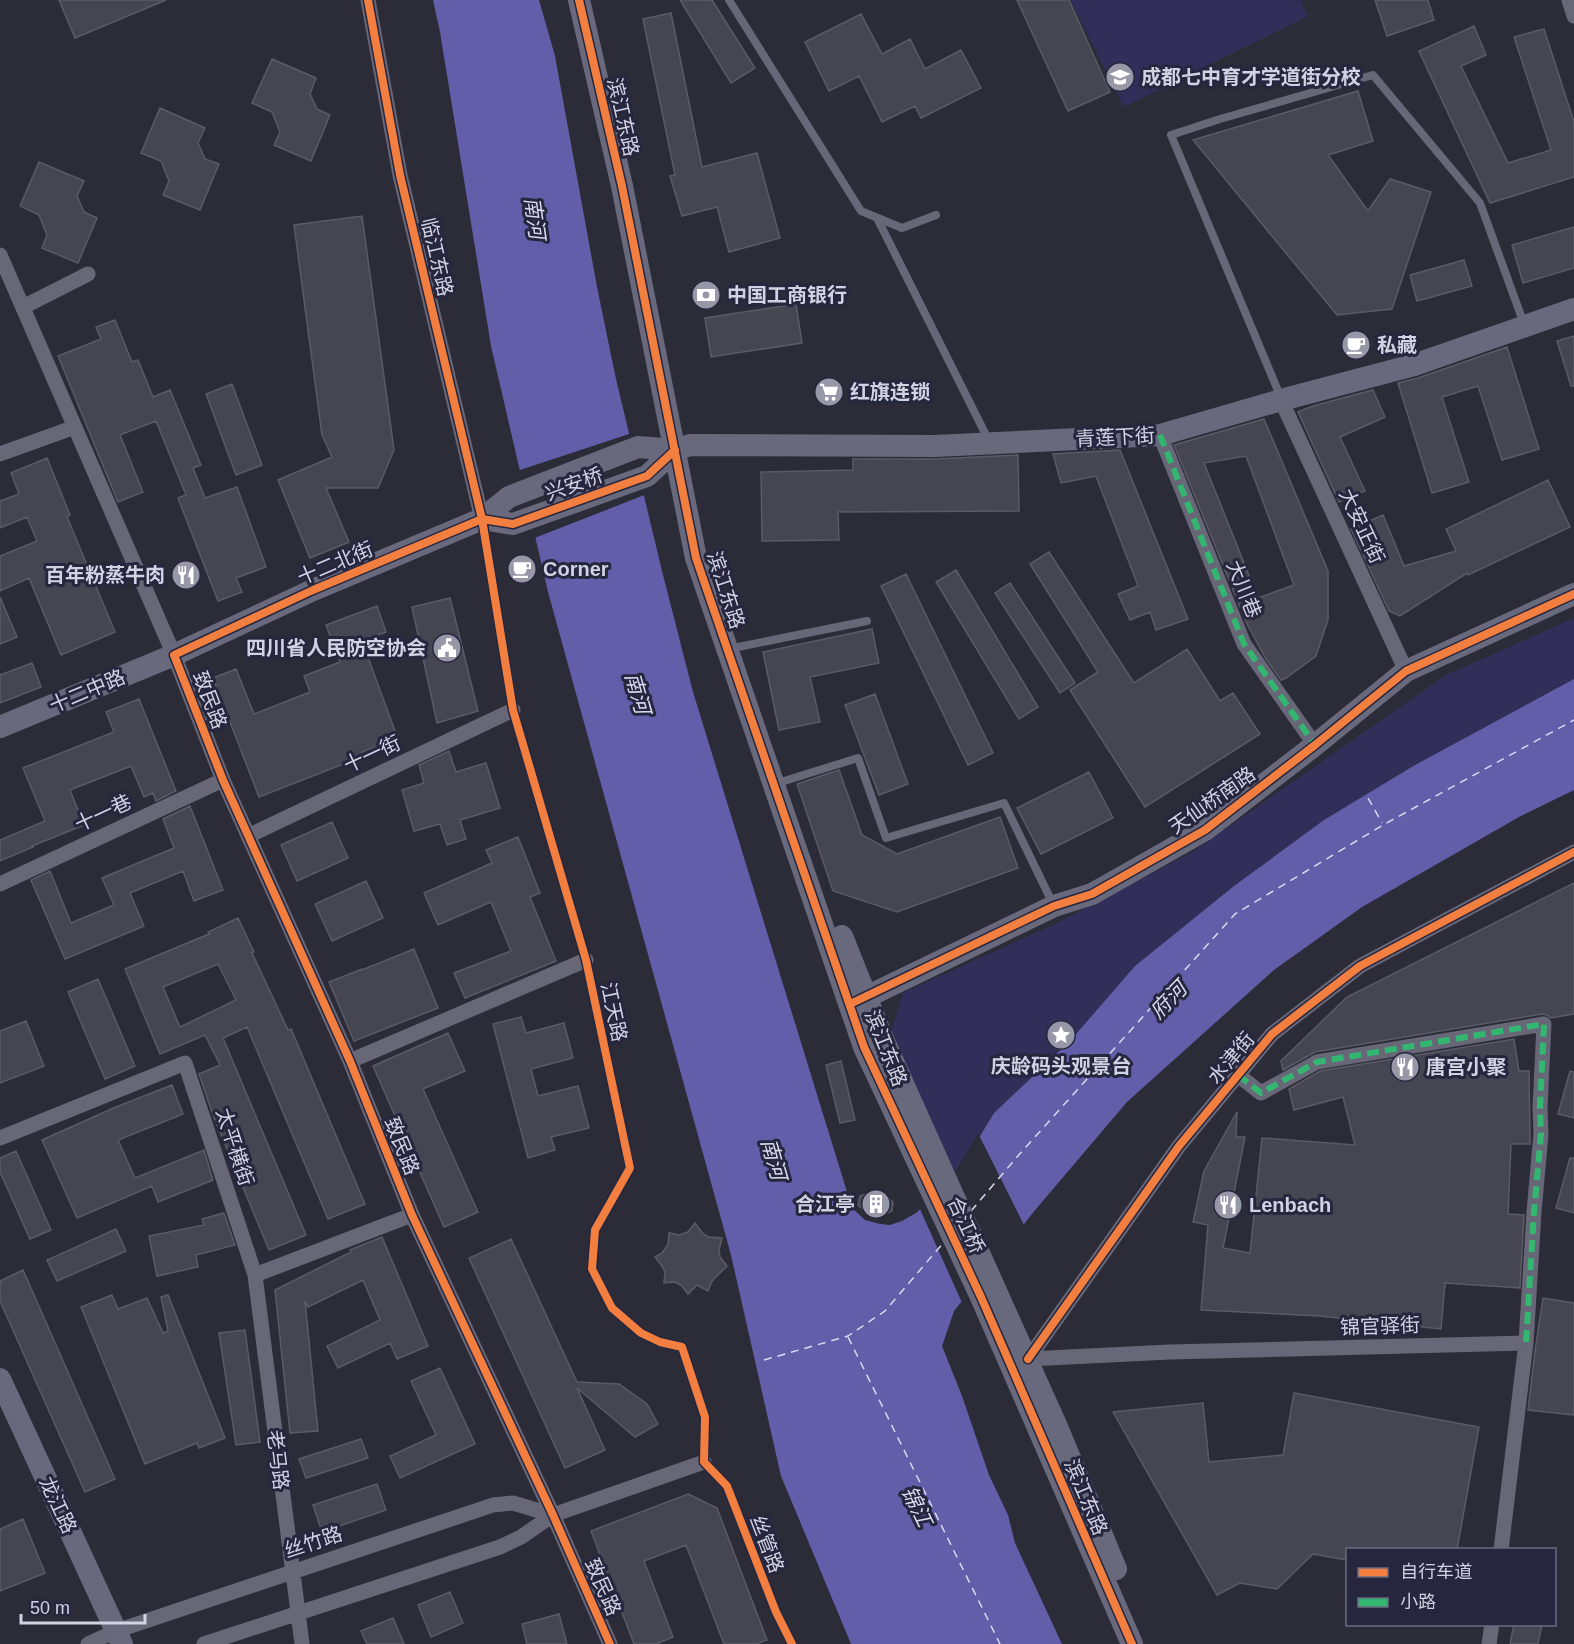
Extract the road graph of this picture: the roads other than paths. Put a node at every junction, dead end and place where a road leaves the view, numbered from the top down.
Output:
1 (368, 0) edge
2 (579, 0) edge
3 (595, 0) edge
4 (729, 0) edge
5 (1569, 0) edge
6 (1574, 16) edge
7 (936, 215) dead end
8 (877, 218) junction
9 (0, 255) edge
10 (88, 274) dead end
11 (23, 308) junction
12 (1574, 309) edge
13 (1525, 327) junction
14 (1281, 400) junction
15 (75, 427) junction
16 (1160, 435) junction
17 (990, 444) junction
18 (683, 448) junction
19 (0, 454) edge
20 (482, 519) junction
21 (1574, 594) edge
22 (867, 621) dead end
23 (738, 647) junction
24 (174, 655) junction
25 (1406, 670) junction
26 (513, 710) dead end
27 (0, 728) edge
28 (1315, 745) junction
29 (223, 780) junction
30 (781, 782) junction
31 (248, 836) junction
32 (1574, 852) edge
33 (0, 884) edge
34 (1054, 906) junction
35 (586, 960) dead end
36 (858, 1001) junction
37 (350, 1060) junction
38 (1238, 1075) junction
39 (0, 1138) edge
40 (927, 1160) joint
41 (412, 1215) junction
42 (255, 1275) junction
43 (986, 1289) junction
44 (1526, 1343) junction
45 (1028, 1359) junction
46 (0, 1379) edge
47 (704, 1461) dead end
48 (553, 1515) junction
49 (1501, 1548) edge
50 (292, 1571) junction
51 (298, 1613) junction
52 (1492, 1626) edge
53 (119, 1638) edge
54 (88, 1644) edge
55 (204, 1644) edge
56 (302, 1644) edge
57 (610, 1644) edge
58 (1132, 1644) edge
59 (1147, 1644) edge
60 (1490, 1644) edge

1 - 20 street, 临江东路
2 - 18 main road, 滨江东路
3 - 18 main road, 滨江东路
4 - 8 lane
5 - 6 street
7 - 8 lane
8 - 17 lane
9 - 11 street, 致民路
10 - 11 street
11 - 15 street, 致民路
12 - 13 main road, 青莲下街
13 - 14 main road, 青莲下街
13 - 14 lane
14 - 16 main road, 青莲下街
14 - 25 street, 大安正街
15 - 19 street
15 - 24 street, 致民路
16 - 17 main road, 青莲下街
16 - 28 street, 大川巷
17 - 18 main road, 青莲下街
18 - 20 main road, 青莲下街
18 - 20 main road, 兴安桥
18 - 23 main road, 滨江东路
18 - 36 main road, 滨江东路
20 - 24 main road, 十二北街
21 - 25 main road, 天仙桥南路
22 - 23 lane
23 - 30 main road, 滨江东路
24 - 27 main road, 十二中路
24 - 29 street, 致民路
25 - 28 main road, 天仙桥南路
26 - 31 street, 十一街
28 - 34 main road, 天仙桥南路
29 - 31 street, 致民路
29 - 33 street, 十一巷
30 - 34 lane
30 - 36 main road, 滨江东路
31 - 37 street, 致民路
32 - 38 street, 水津街
34 - 36 main road, 天仙桥南路
35 - 37 street, 江天路
36 - 40 main road, 滨江东路
37 - 41 street, 致民路
38 - 44 street
38 - 45 street, 水津街
39 - 42 street, 太平横街
40 - 43 main road, 合江桥
41 - 42 street
41 - 48 street, 致民路
42 - 50 street, 老马路
43 - 45 main road, 滨江东路
43 - 58 main road, 滨江东路
44 - 45 street, 锦官驿街
44 - 49 street
45 - 59 main road, 滨江东路
46 - 53 main road, 龙江路
47 - 48 street
48 - 50 street, 丝竹路
48 - 51 street
48 - 57 street, 致民路
50 - 51 street, 老马路
50 - 53 street, 丝竹路
51 - 55 street
51 - 56 street, 老马路
52 - 60 street
53 - 54 street, 丝竹路

